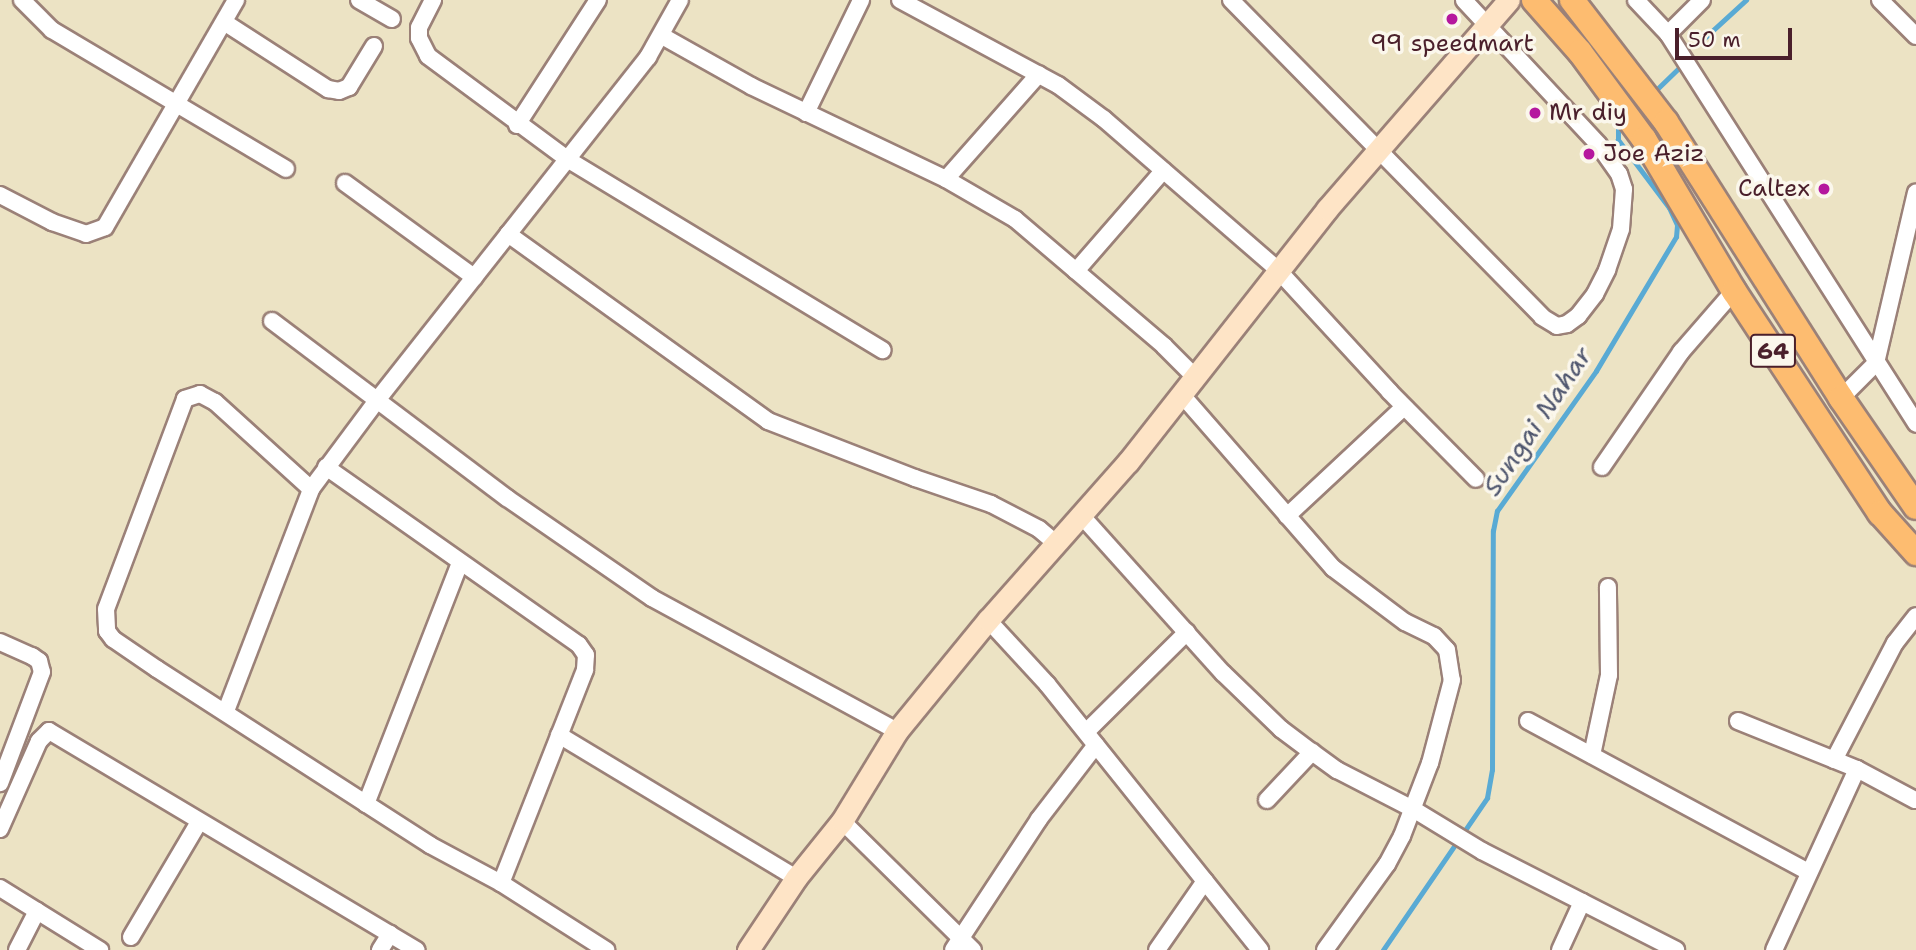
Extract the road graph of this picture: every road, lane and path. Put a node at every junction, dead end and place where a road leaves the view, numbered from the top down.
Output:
1 (236, 0) edge
2 (359, 0) edge
3 (433, 0) edge
4 (598, 0) edge
5 (680, 0) edge
6 (861, 0) edge
7 (900, 0) edge
8 (1231, 0) edge
9 (1464, 0) edge
10 (1509, 0) edge
11 (1534, 0) edge
12 (1548, 0) edge
13 (1572, 0) edge
14 (1636, 0) edge
15 (1702, 0) edge
16 (1880, 0) edge
17 (26, 2) edge
18 (392, 19) dead end
19 (224, 22) junction
20 (1487, 27) junction
21 (1668, 34) junction
22 (662, 36) junction
23 (1916, 36) edge
24 (1570, 39) junction
25 (374, 46) dead end
26 (1039, 74) junction
27 (177, 105) junction
28 (806, 113) junction
29 (517, 125) junction
30 (1378, 148) junction
31 (567, 159) junction
32 (286, 169) dead end
33 (1163, 171) junction
34 (946, 179) junction
35 (345, 183) dead end
36 (1916, 193) edge
37 (0, 195) edge
38 (508, 234) junction
39 (1277, 269) junction
40 (1076, 271) junction
41 (474, 276) junction
42 (1734, 291) junction
43 (272, 321) dead end
44 (883, 350) dead end
45 (1876, 363) junction
46 (1193, 375) junction
47 (1182, 395) junction
48 (1841, 398) junction
49 (378, 399) junction
50 (1404, 407) junction
51 (1916, 424) edge
52 (326, 467) junction
53 (1602, 467) dead end
54 (1476, 479) dead end
55 (311, 489) junction
56 (1916, 508) edge
57 (1081, 515) junction
58 (1287, 516) junction
59 (1057, 544) junction
60 (1916, 553) edge
61 (460, 563) junction
62 (1608, 587) dead end
63 (1916, 616) edge
64 (988, 620) junction
65 (1187, 632) junction
66 (0, 642) edge
67 (226, 711) junction
68 (1528, 721) dead end
69 (1738, 721) dead end
70 (897, 731) junction
71 (559, 735) junction
72 (1091, 738) junction
73 (1312, 752) junction
74 (1591, 755) junction
75 (1835, 760) junction
76 (1857, 769) junction
77 (0, 785) edge
78 (16, 795) junction
79 (1267, 800) dead end
80 (1915, 800) edge
81 (366, 804) junction
82 (1413, 809) junction
83 (842, 821) junction
84 (199, 822) junction
85 (0, 829) edge
86 (1808, 872) junction
87 (796, 878) junction
88 (1205, 881) junction
89 (502, 883) junction
90 (0, 888) edge
91 (1582, 902) junction
92 (37, 911) junction
93 (390, 934) junction
94 (131, 937) dead end
95 (956, 944) edge
96 (17, 950) edge
97 (100, 950) edge
98 (380, 950) edge
99 (417, 950) edge
100 (606, 950) edge
101 (748, 950) edge
102 (973, 950) edge
103 (1157, 950) edge
104 (1260, 950) edge
105 (1325, 950) edge
106 (1560, 950) edge
107 (1676, 950) edge
108 (1774, 950) edge

1 - 19 street
2 - 18 street
3 - 29 street
4 - 29 street
5 - 22 street
6 - 28 street
7 - 26 street
8 - 30 street
9 - 20 street
10 - 20 street
11 - 24 main road, 64
12 - 24 main road
13 - 48 main road, 64
14 - 21 street
15 - 21 street
16 - 23 street
17 - 27 street
19 - 25 street
19 - 27 street
20 - 30 street
20 - 30 street
21 - 45 street
22 - 28 street
22 - 31 street
24 - 42 main road, 64
26 - 33 street
26 - 34 street
27 - 32 street
27 - 37 street
28 - 34 street
29 - 31 street
30 - 39 street
31 - 38 street
31 - 44 street
33 - 39 street
33 - 40 street
34 - 40 street
35 - 41 street
36 - 45 street
38 - 41 street
38 - 59 street
39 - 46 street
39 - 50 street
40 - 46 street
41 - 49 street
42 - 53 street
42 - 60 main road, 64
43 - 49 street
45 - 48 street
45 - 51 street
46 - 47 street
47 - 57 street
47 - 58 street
48 - 56 main road, 64
49 - 52 street
49 - 70 street
50 - 54 street
50 - 58 street
52 - 55 street
52 - 61 street
55 - 67 street
55 - 67 street
57 - 59 street
57 - 65 street
58 - 82 street
59 - 64 street
61 - 71 street
61 - 81 street
62 - 74 street
63 - 75 street
64 - 70 street
64 - 72 street
65 - 72 street
65 - 73 street
66 - 77 street
67 - 81 street
68 - 74 street
69 - 75 street
70 - 83 street
71 - 87 street
71 - 89 street
72 - 88 street
72 - 95 street
73 - 79 street
73 - 82 street
74 - 86 street
75 - 76 street
76 - 80 street
76 - 86 street
77 - 78 street
78 - 84 street
78 - 85 street
81 - 89 street
82 - 91 street
82 - 105 street
83 - 87 street
83 - 95 street
84 - 93 street
84 - 94 street
86 - 108 street
87 - 101 street
88 - 103 street
88 - 104 street
89 - 100 street
90 - 92 street
91 - 106 street
91 - 107 street
92 - 96 street
92 - 97 street
93 - 98 street
93 - 99 street
95 - 102 street

